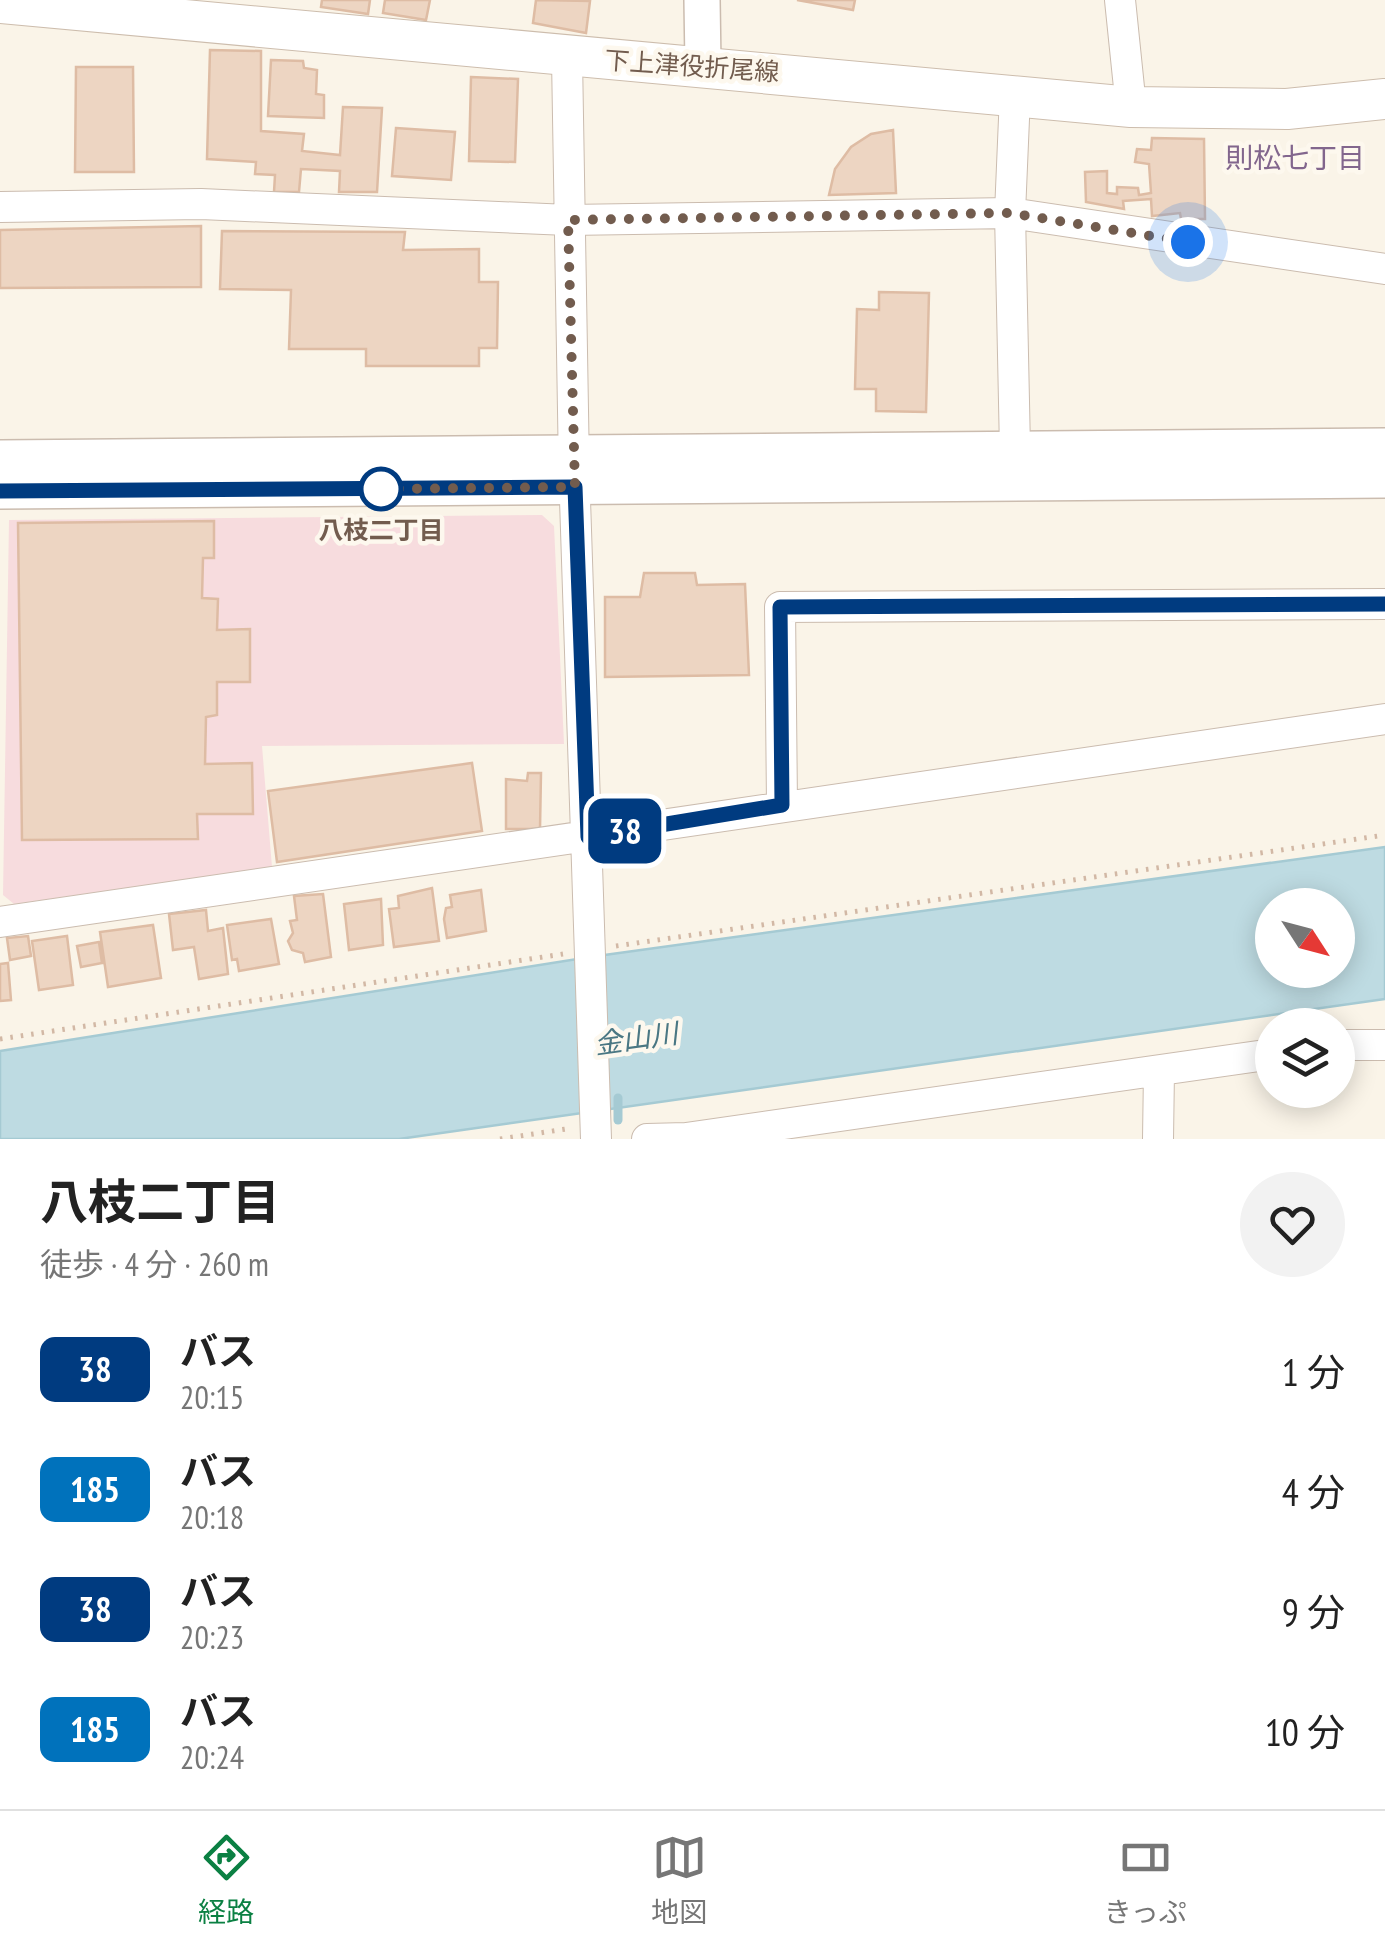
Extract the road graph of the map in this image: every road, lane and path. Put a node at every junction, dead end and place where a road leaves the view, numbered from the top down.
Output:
1 (702, 0) edge
2 (1120, 0) edge
3 (0, 3) edge
4 (187, 10) edge
5 (253, 12) edge
6 (566, 58) junction
7 (704, 64) junction
8 (1015, 95) junction
9 (1385, 98) edge
10 (1131, 107) junction
11 (0, 206) edge
12 (1010, 213) junction
13 (568, 220) junction
14 (1385, 270) edge
15 (1385, 446) edge
16 (1016, 448) junction
17 (0, 458) edge
18 (574, 469) junction
19 (1385, 480) edge
20 (0, 491) edge
21 (1385, 604) edge
22 (1385, 719) edge
23 (782, 805) junction
24 (1385, 835) edge
25 (588, 837) junction
26 (0, 922) edge
27 (594, 950) junction
28 (0, 1039) edge
29 (1355, 1045) edge
30 (1385, 1045) edge
31 (1255, 1057) edge
32 (1159, 1071) junction
33 (590, 1130) edge
34 (500, 1139) edge
35 (647, 1139) edge
36 (1158, 1139) edge

1 - 7 street
2 - 10 street
3 - 4 main road, 下上津役折尾線
4 - 5 main road, 下上津役折尾線
5 - 6 main road, 下上津役折尾線
6 - 7 main road, 下上津役折尾線
6 - 13 street
7 - 8 main road, 下上津役折尾線
8 - 10 main road, 下上津役折尾線
8 - 12 street
9 - 10 main road, 下上津役折尾線
11 - 13 street
12 - 13 street
12 - 14 street
12 - 16 street
13 - 18 street
15 - 16 street
16 - 18 street
17 - 18 street
18 - 19 street
18 - 20 street
18 - 25 street
21 - 23 street
22 - 23 street
23 - 25 street
24 - 27 path
25 - 26 street
25 - 27 street
27 - 28 path
27 - 33 street
29 - 30 street
31 - 32 street
32 - 35 street
32 - 36 street
33 - 34 path

